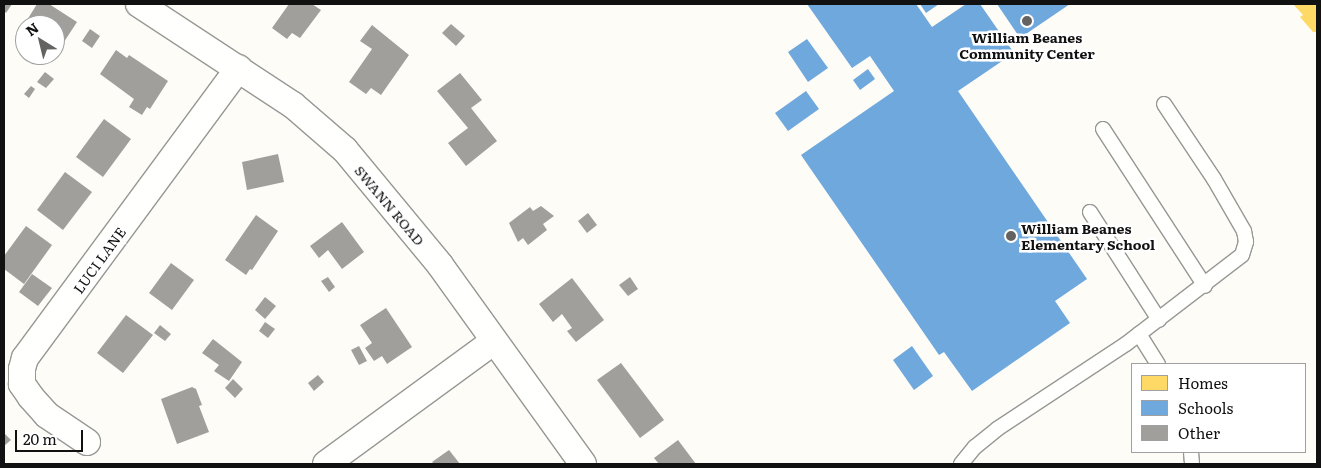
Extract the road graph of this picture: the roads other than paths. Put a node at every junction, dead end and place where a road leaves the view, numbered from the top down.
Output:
1 (140, 4) edge
2 (239, 68) junction
3 (1164, 104) dead end
4 (1103, 129) dead end
5 (1090, 212) dead end
6 (1205, 286) junction
7 (1159, 320) junction
8 (1139, 334) junction
9 (494, 341) junction
10 (1157, 363) edge
11 (87, 442) dead end
12 (326, 464) edge
13 (583, 464) edge
14 (962, 464) edge

1 - 2 street, SWANN ROAD
2 - 9 street, SWANN ROAD
2 - 11 street, LUCI LANE
3 - 6 lane
4 - 6 lane
5 - 7 lane
6 - 7 lane
7 - 8 lane
8 - 10 lane
8 - 14 lane
9 - 12 street
9 - 13 street, SWANN ROAD

